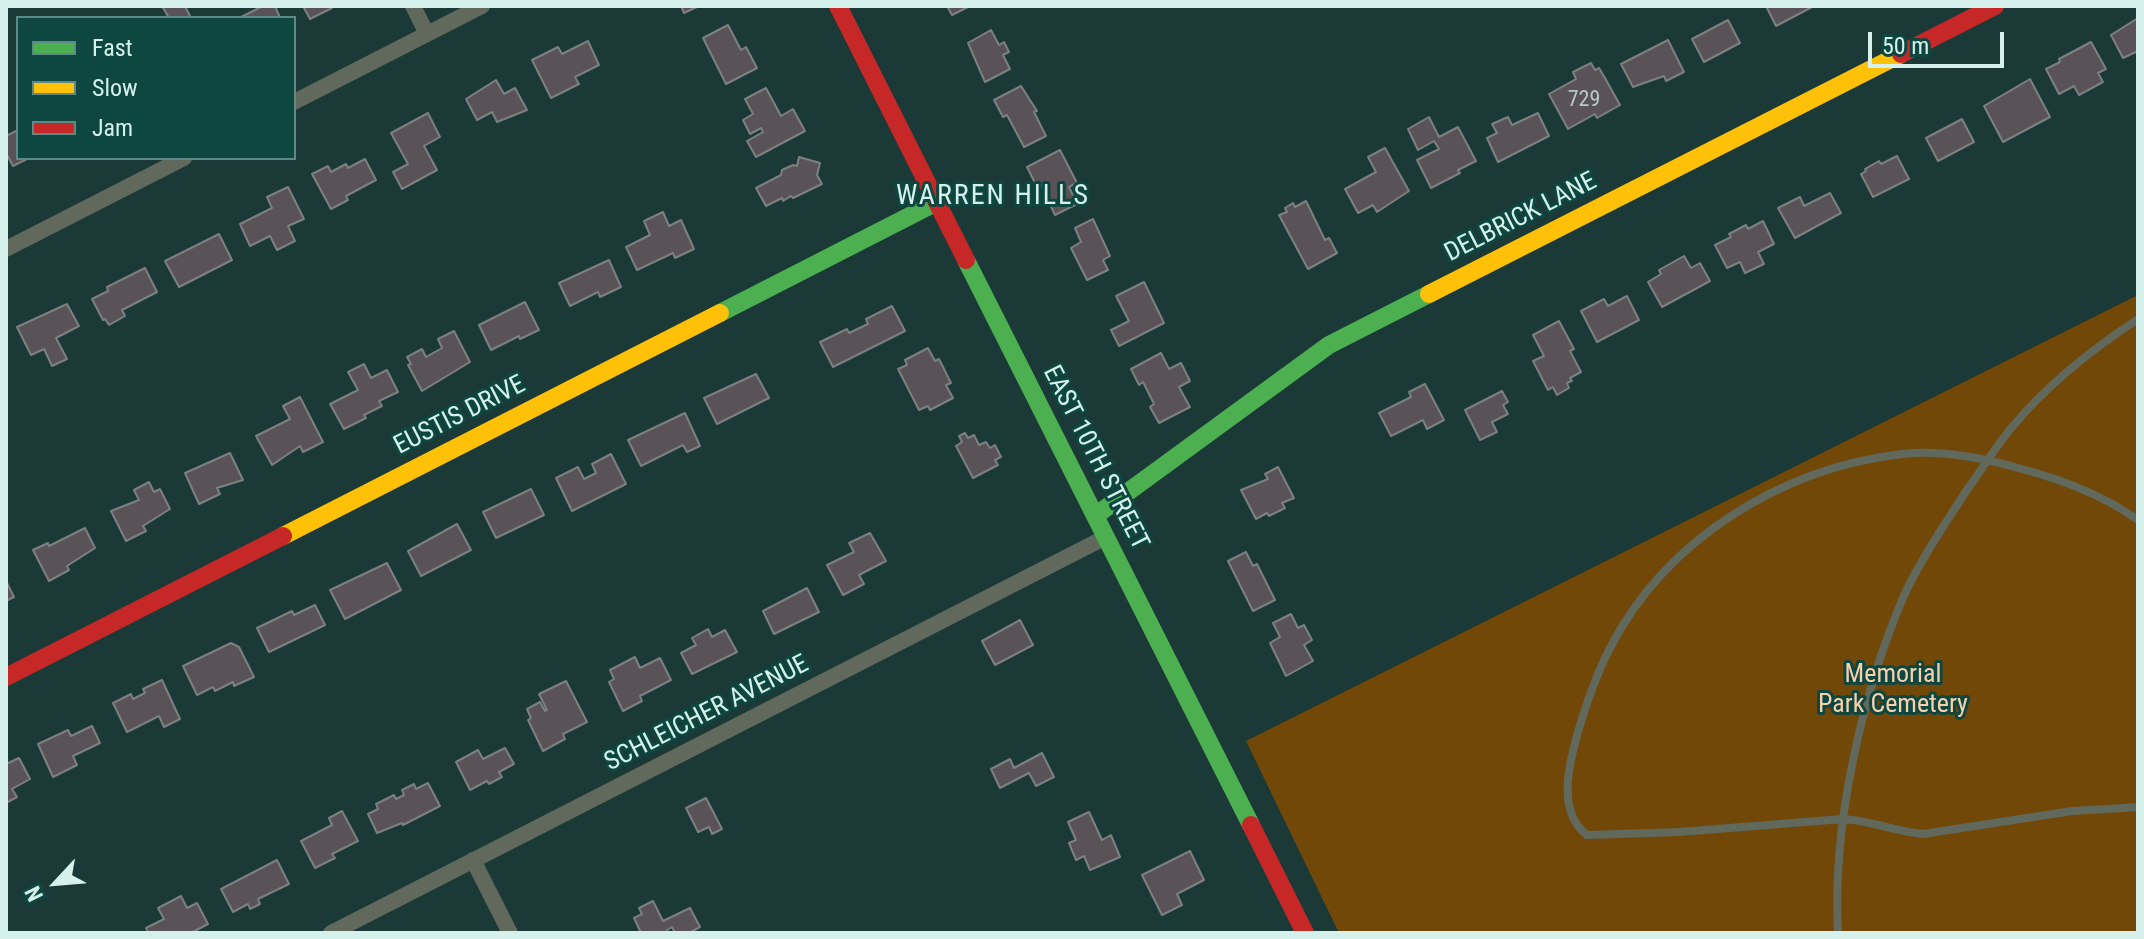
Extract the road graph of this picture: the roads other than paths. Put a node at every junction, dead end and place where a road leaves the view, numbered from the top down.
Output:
1 (413, 6) edge
2 (482, 6) edge
3 (838, 6) edge
4 (1995, 6) edge
5 (427, 34) junction
6 (296, 101) edge
7 (180, 160) edge
8 (937, 202) junction
9 (6, 249) edge
10 (2138, 319) edge
11 (1988, 459) junction
12 (1095, 516) junction
13 (2138, 520) edge
14 (1106, 537) junction
15 (6, 677) edge
16 (2138, 807) edge
17 (1843, 819) junction
18 (473, 860) junction
19 (331, 933) edge
20 (510, 933) edge
21 (1305, 933) edge
22 (1838, 933) edge

1 - 5 street
2 - 5 street
3 - 8 street, EAST 10TH STREET
4 - 12 street, DELBRICK LANE
5 - 6 street
7 - 9 street
8 - 12 street, EAST 10TH STREET
8 - 15 street, EUSTIS DRIVE
10 - 11 lane
11 - 13 lane
11 - 17 lane
11 - 17 lane
12 - 14 street, EAST 10TH STREET
14 - 18 street, SCHLEICHER AVENUE
14 - 21 street, EAST 10TH STREET
16 - 17 lane
17 - 22 lane
18 - 19 street, SCHLEICHER AVENUE
18 - 20 street

